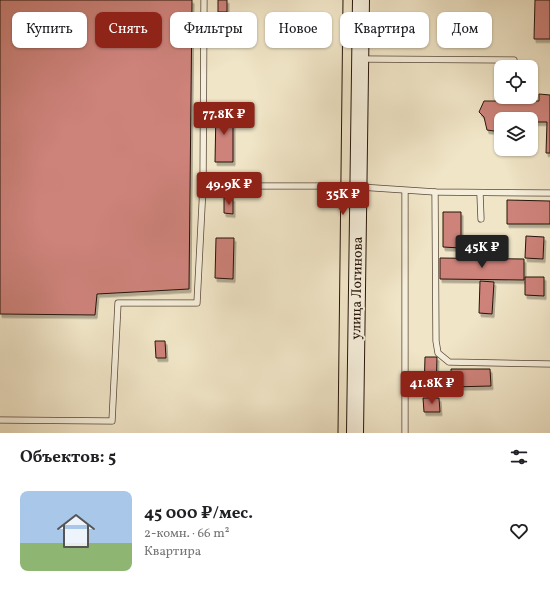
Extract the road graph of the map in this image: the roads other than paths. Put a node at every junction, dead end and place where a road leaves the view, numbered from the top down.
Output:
1 (204, 0) edge
2 (361, 0) edge
3 (360, 58) junction
4 (514, 60) dead end
5 (203, 186) junction
6 (357, 186) junction
7 (405, 191) junction
8 (435, 192) junction
9 (550, 193) edge
10 (480, 194) junction
11 (481, 219) dead end
12 (550, 364) edge
13 (0, 420) edge
14 (355, 433) edge
15 (405, 433) edge

1 - 5 lane
2 - 3 street, улица Логинова
3 - 4 lane
3 - 6 street, улица Логинова
5 - 6 lane
5 - 13 lane
6 - 7 lane
6 - 14 street, улица Логинова
7 - 8 lane
7 - 15 lane
8 - 10 lane
8 - 12 lane
9 - 10 lane
10 - 11 lane

